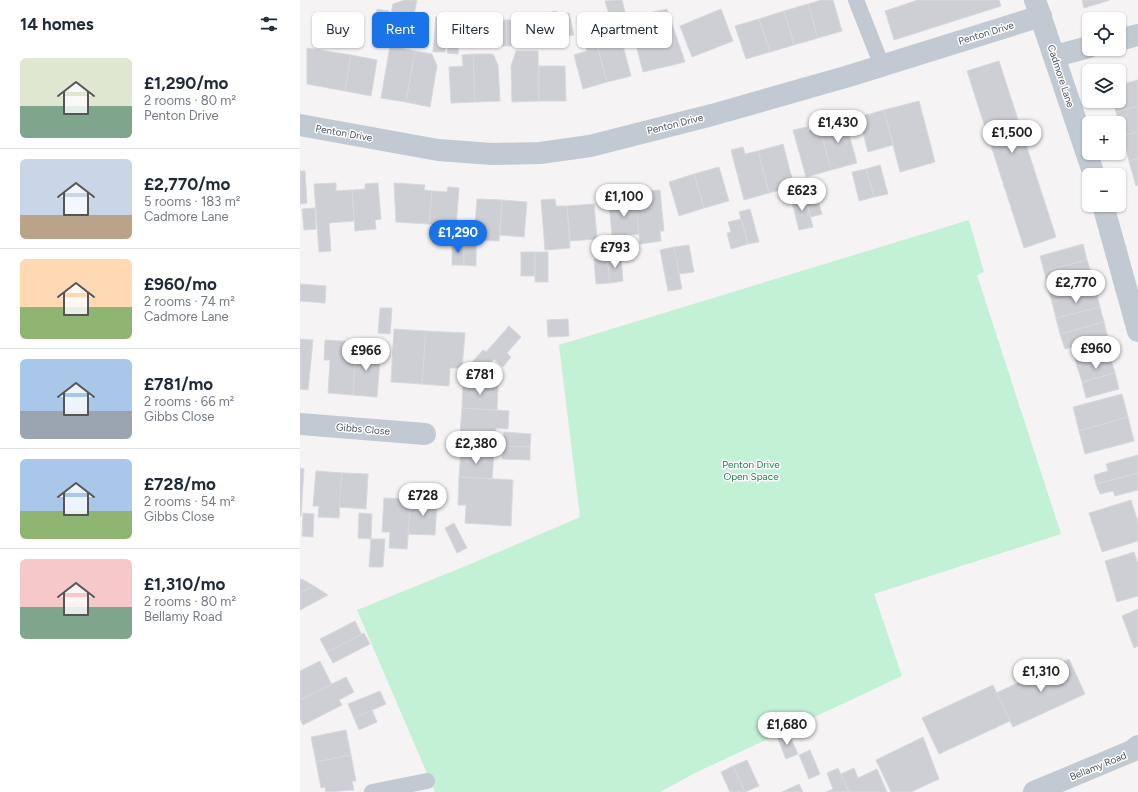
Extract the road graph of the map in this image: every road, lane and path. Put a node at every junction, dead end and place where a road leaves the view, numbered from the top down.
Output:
1 (856, 0) edge
2 (1038, 8) edge
3 (1138, 35) edge
4 (1126, 38) edge
5 (1082, 49) edge
6 (1055, 56) junction
7 (882, 66) junction
8 (300, 125) edge
9 (1092, 168) edge
10 (1105, 212) edge
11 (1138, 331) edge
12 (300, 424) edge
13 (425, 434) dead end
14 (1138, 746) edge
15 (427, 781) dead end
16 (372, 792) edge
17 (1034, 792) edge

1 - 7 lane
2 - 6 street, Cadmore Lane
2 - 7 street, Penton Drive
3 - 4 street
5 - 6 street
6 - 9 street, Cadmore Lane
7 - 8 street, Penton Drive
10 - 11 street
12 - 13 street, Gibbs Close
14 - 17 street, Bellamy Road
15 - 16 lane

